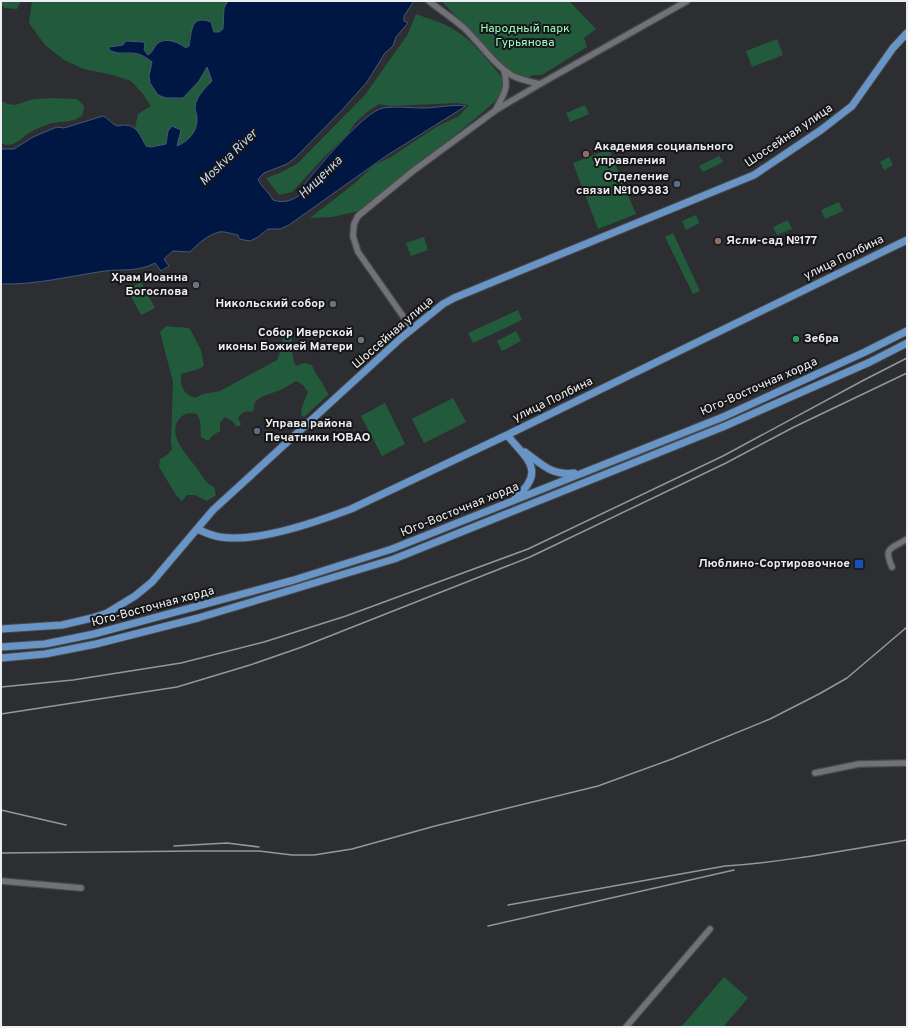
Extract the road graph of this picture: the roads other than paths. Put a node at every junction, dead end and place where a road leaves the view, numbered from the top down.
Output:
1 (429, 1) edge
2 (687, 1) edge
3 (907, 33) edge
4 (504, 71) junction
5 (540, 84) junction
6 (496, 110) junction
7 (907, 240) edge
8 (412, 329) junction
9 (907, 331) edge
10 (907, 343) edge
11 (506, 435) junction
12 (515, 445) junction
13 (584, 472) junction
14 (511, 501) junction
15 (197, 529) junction
16 (907, 539) edge
17 (892, 567) dead end
18 (1, 629) edge
19 (1, 647) edge
20 (1, 658) edge
21 (907, 763) edge
22 (815, 773) dead end
23 (1, 881) edge
24 (81, 888) dead end
25 (710, 929) dead end
26 (626, 1027) edge

1 - 4 street
2 - 5 street
3 - 8 main road, Шоссейная улица
4 - 5 street
4 - 6 street
5 - 6 street
6 - 8 street
7 - 11 main road, улица Полбина
8 - 15 main road, Шоссейная улица
9 - 13 main road, Юго-Восточная хорда
10 - 20 main road, Юго-Восточная хорда
11 - 12 main road
11 - 15 main road, улица Полбина
12 - 13 main road
12 - 14 main road
13 - 14 main road, Юго-Восточная хорда
14 - 19 main road, Юго-Восточная хорда
15 - 18 main road, Шоссейная улица
16 - 17 street
21 - 22 street
23 - 24 street
25 - 26 street

